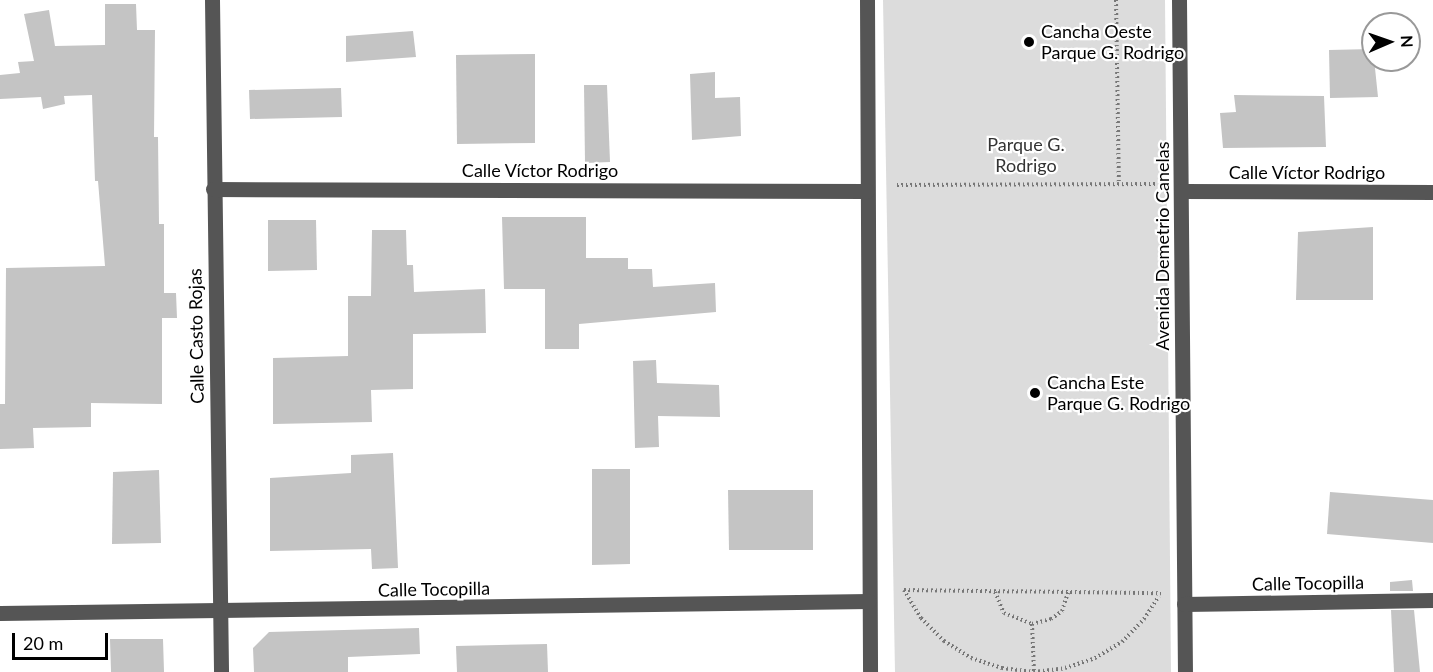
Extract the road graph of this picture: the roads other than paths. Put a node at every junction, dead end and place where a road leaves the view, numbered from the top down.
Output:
1 (212, 0) edge
2 (867, 0) edge
3 (1179, 0) edge
4 (213, 189) junction
5 (867, 191) junction
6 (1181, 191) junction
7 (1433, 192) edge
8 (1433, 600) edge
9 (869, 601) junction
10 (1184, 604) junction
11 (221, 611) junction
12 (0, 613) edge
13 (221, 672) edge
14 (870, 672) edge
15 (1185, 672) edge

1 - 4 street, Calle Casto Rojas
2 - 5 street
3 - 6 street, Avenida Demetrio Canelas
4 - 5 street, Calle Víctor Rodrigo
4 - 11 street, Calle Casto Rojas
5 - 9 street
6 - 7 street, Calle Víctor Rodrigo
6 - 10 street, Avenida Demetrio Canelas
8 - 10 street, Calle Tocopilla
9 - 11 street, Calle Tocopilla
9 - 14 street
10 - 15 street, Avenida Demetrio Canelas
11 - 12 street, Calle Tocopilla
11 - 13 street, Calle Casto Rojas

